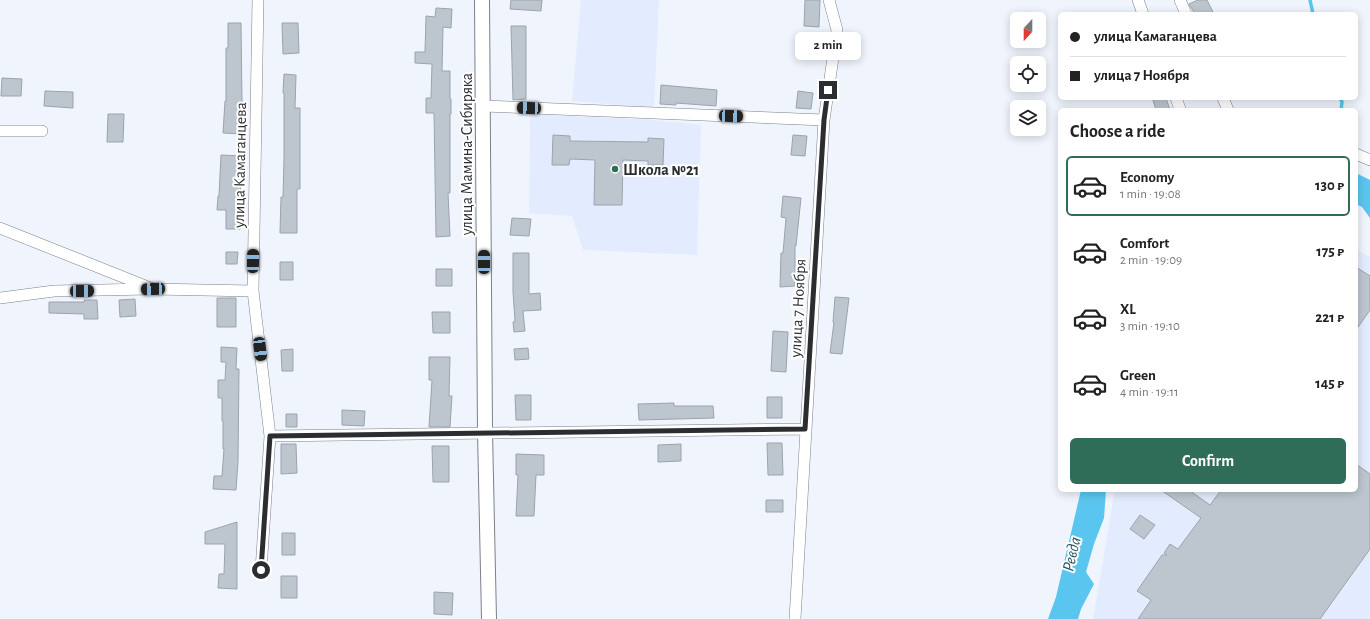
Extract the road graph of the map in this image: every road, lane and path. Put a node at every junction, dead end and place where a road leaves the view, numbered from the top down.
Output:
1 (258, 0) edge
2 (482, 0) edge
3 (829, 0) edge
4 (1138, 0) edge
5 (1180, 0) edge
6 (1143, 12) edge
7 (1185, 12) edge
8 (483, 106) junction
9 (824, 120) junction
10 (42, 131) dead end
11 (0, 132) edge
12 (1358, 155) edge
13 (1370, 160) edge
14 (0, 228) edge
15 (153, 289) junction
16 (253, 291) junction
17 (0, 298) edge
18 (805, 429) junction
19 (484, 432) junction
20 (270, 436) junction
21 (261, 570) dead end
22 (489, 619) edge
23 (795, 619) edge

1 - 16 street, улица Камаганцева
2 - 8 street, улица Мамина-Сибиряка
3 - 9 street, улица 7 Ноября
4 - 6 street
5 - 7 street
8 - 9 street
8 - 19 street, улица Мамина-Сибиряка
9 - 18 street, улица 7 Ноября
10 - 11 street
12 - 13 street
14 - 15 street
15 - 16 street
15 - 17 street
16 - 20 street, улица Камаганцева
18 - 19 street
18 - 23 street, улица 7 Ноября
19 - 20 street
19 - 22 street, улица Мамина-Сибиряка
20 - 21 street, улица Камаганцева

